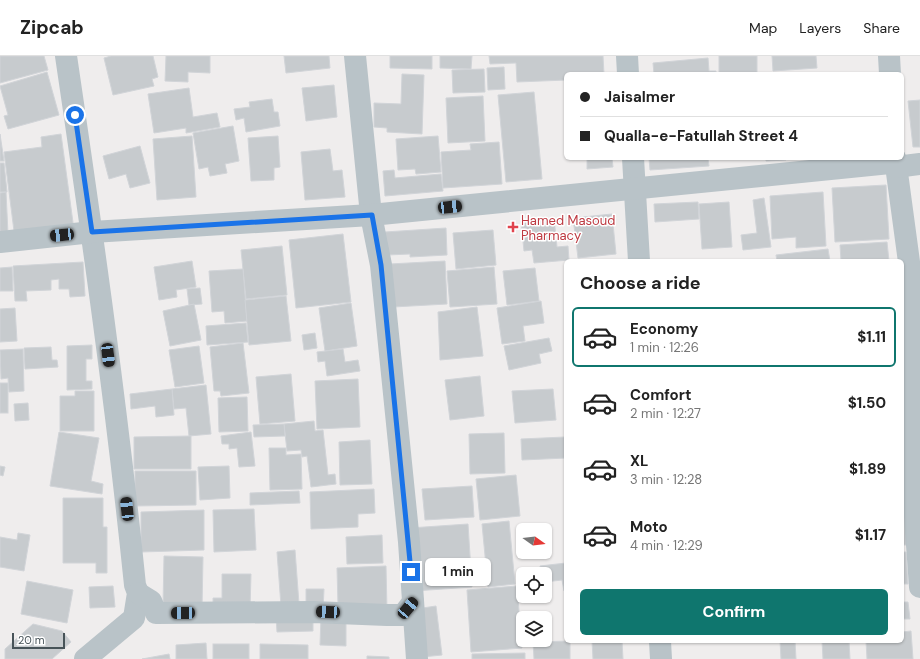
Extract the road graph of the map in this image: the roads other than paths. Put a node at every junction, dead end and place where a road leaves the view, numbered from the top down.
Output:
1 (66, 56) edge
2 (355, 56) edge
3 (626, 56) edge
4 (889, 56) edge
5 (628, 72) edge
6 (890, 72) edge
7 (633, 160) edge
8 (895, 162) edge
9 (920, 164) edge
10 (635, 188) junction
11 (372, 215) junction
12 (92, 232) junction
13 (0, 242) edge
14 (639, 259) edge
15 (920, 587) edge
16 (138, 593) junction
17 (414, 602) junction
18 (660, 643) edge
19 (85, 659) edge
20 (417, 659) edge
21 (661, 659) edge

1 - 12 street
2 - 11 street
3 - 5 street
4 - 6 street
7 - 10 street
8 - 9 street
8 - 10 street
8 - 15 street
10 - 11 street
10 - 14 street
11 - 12 street
11 - 17 street
12 - 13 street
12 - 16 street
16 - 17 street
16 - 19 street
17 - 20 street
18 - 21 street

